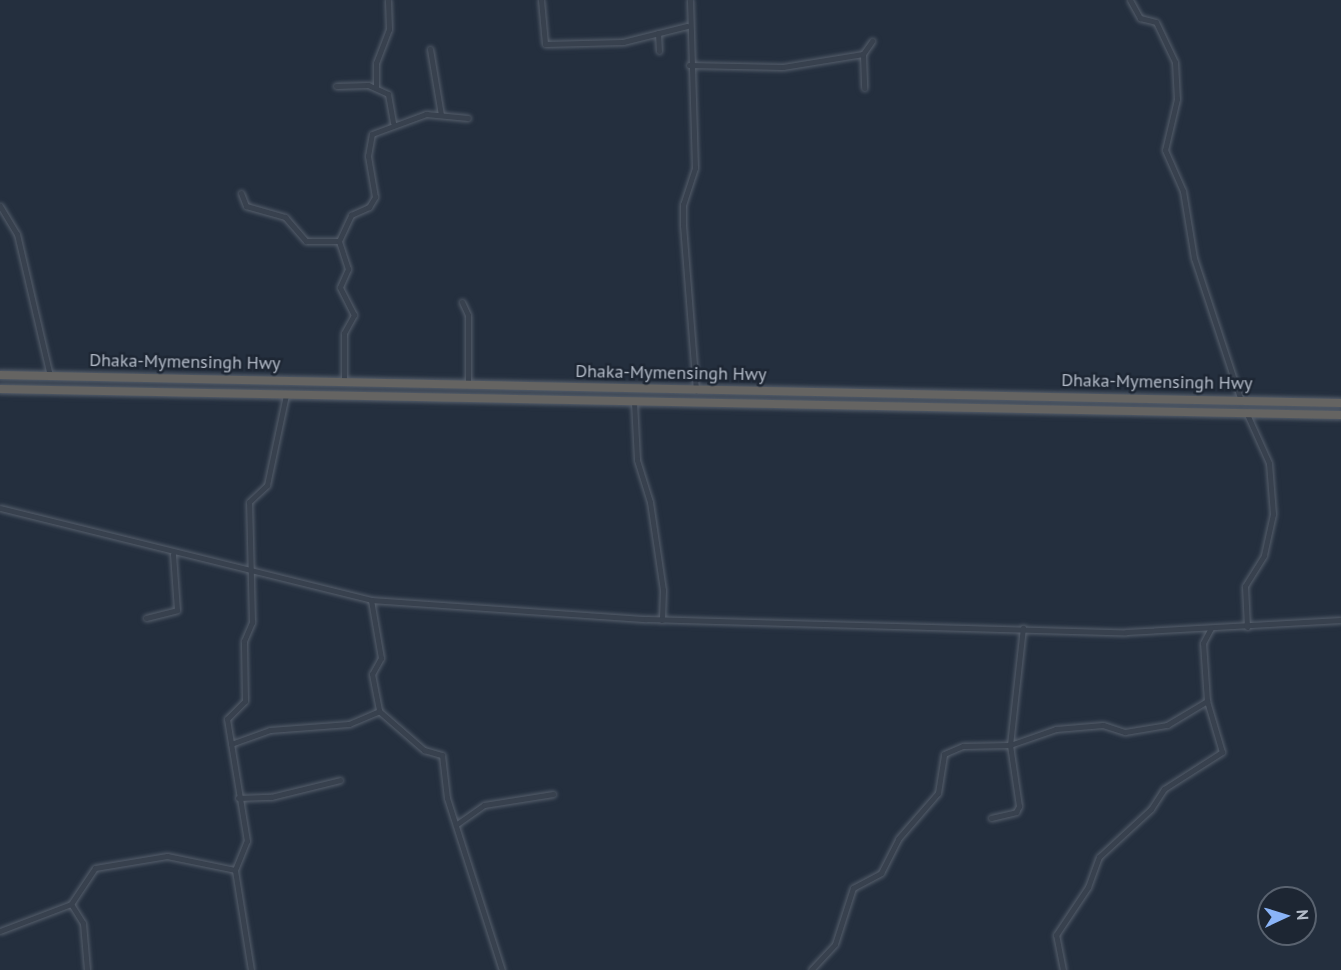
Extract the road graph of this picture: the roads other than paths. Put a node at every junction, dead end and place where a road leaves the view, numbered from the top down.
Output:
1 (388, 0) edge
2 (541, 0) edge
3 (690, 0) edge
4 (1130, 0) edge
5 (687, 26) junction
6 (658, 33) junction
7 (872, 41) dead end
8 (430, 49) dead end
9 (659, 51) dead end
10 (863, 54) junction
11 (689, 65) junction
12 (336, 86) dead end
13 (376, 87) junction
14 (864, 88) dead end
15 (441, 115) junction
16 (468, 118) dead end
17 (393, 123) junction
18 (241, 193) dead end
19 (0, 206) edge
20 (339, 241) junction
21 (462, 302) dead end
22 (0, 375) edge
23 (50, 376) junction
24 (344, 382) junction
25 (468, 385) junction
26 (0, 389) edge
27 (696, 390) junction
28 (286, 395) junction
29 (1241, 401) junction
30 (634, 402) junction
31 (1341, 403) edge
32 (1247, 414) junction
33 (1341, 415) edge
34 (0, 508) edge
35 (173, 555) junction
36 (248, 572) junction
37 (371, 600) junction
38 (146, 618) dead end
39 (662, 620) junction
40 (1341, 620) edge
41 (1247, 627) junction
42 (1023, 628) junction
43 (1211, 628) junction
44 (1207, 701) junction
45 (379, 711) junction
46 (231, 744) junction
47 (1010, 745) junction
48 (340, 780) dead end
49 (553, 794) dead end
50 (238, 798) junction
51 (991, 818) dead end
52 (456, 824) junction
53 (235, 870) junction
54 (71, 904) junction
55 (0, 931) edge
56 (87, 970) edge
57 (251, 970) edge
58 (502, 970) edge
59 (811, 970) edge
60 (1063, 970) edge

1 - 13 street
2 - 6 street
3 - 5 street
4 - 29 street
5 - 6 street
5 - 11 street
6 - 9 street
7 - 10 street
8 - 15 street
10 - 11 street
10 - 14 street
11 - 27 street
12 - 13 street
13 - 17 street
15 - 16 street
15 - 17 street
17 - 20 street
18 - 20 street
19 - 23 street
20 - 24 street
21 - 25 street
22 - 23 highway, Dhaka-Mymensingh Hwy
23 - 24 highway, Dhaka-Mymensingh Hwy
24 - 25 highway, Dhaka-Mymensingh Hwy
25 - 27 highway, Dhaka-Mymensingh Hwy
26 - 28 highway, Dhaka-Mymensingh Hwy
27 - 29 highway, Dhaka-Mymensingh Hwy
28 - 30 highway, Dhaka-Mymensingh Hwy
28 - 36 street
29 - 31 highway, Dhaka-Mymensingh Hwy
30 - 32 highway, Dhaka-Mymensingh Hwy
30 - 39 street
32 - 33 highway, Dhaka-Mymensingh Hwy
32 - 41 street
34 - 35 street
35 - 36 street
35 - 38 street
36 - 37 street
36 - 46 street
37 - 39 street
37 - 45 street
39 - 42 street
40 - 41 street
41 - 43 street
42 - 43 street
42 - 47 street
43 - 44 street
44 - 47 street
44 - 60 street
45 - 46 street
45 - 52 street
46 - 50 street
47 - 51 street
47 - 59 street
48 - 50 street
49 - 52 street
50 - 53 street
52 - 58 street
53 - 54 street
53 - 57 street
54 - 55 street
54 - 56 street

